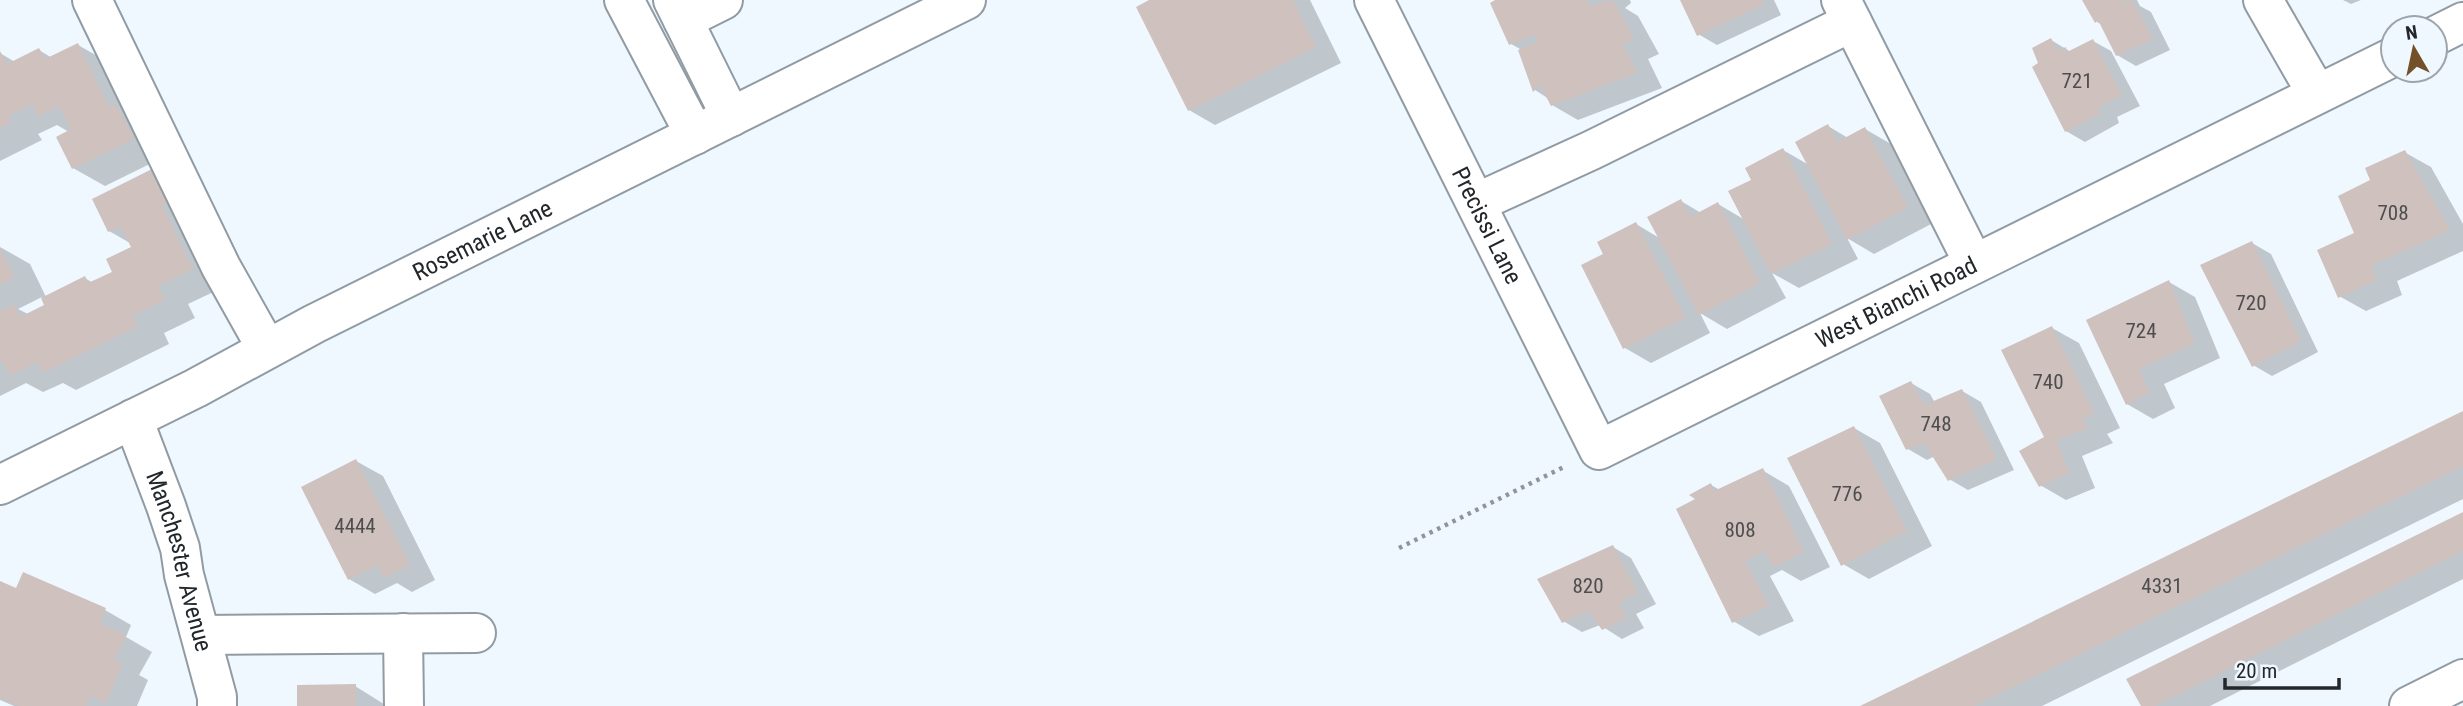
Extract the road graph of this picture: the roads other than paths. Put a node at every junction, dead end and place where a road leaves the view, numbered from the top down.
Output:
1 (92, 0) edge
2 (624, 0) edge
3 (723, 0) edge
4 (966, 0) edge
5 (1374, 0) edge
6 (2263, 0) edge
7 (678, 10) edge
8 (1847, 11) edge
9 (2379, 64) edge
10 (2318, 94) junction
11 (731, 117) junction
12 (695, 135) junction
13 (1476, 203) junction
14 (1974, 264) junction
15 (267, 349) junction
16 (133, 419) junction
17 (1599, 450) joint
18 (0, 485) edge
19 (476, 633) dead end
20 (403, 634) junction
21 (201, 635) junction
22 (2457, 690) edge
23 (217, 706) edge
24 (404, 706) edge
25 (2409, 706) edge

1 - 15 street
2 - 12 street
3 - 7 street
4 - 11 street, Rosemarie Lane
5 - 13 street, Precissi Lane
6 - 10 street
7 - 11 street
8 - 13 street
8 - 14 street
9 - 10 street, West Bianchi Road
10 - 14 street, West Bianchi Road
11 - 12 street, Rosemarie Lane
12 - 15 street, Rosemarie Lane
13 - 17 street, Precissi Lane
14 - 17 street, West Bianchi Road
15 - 16 street, Rosemarie Lane
16 - 18 street, Rosemarie Lane
16 - 21 street, Manchester Avenue
19 - 20 street
20 - 21 street
20 - 24 street
21 - 23 street, Manchester Avenue
22 - 25 street

